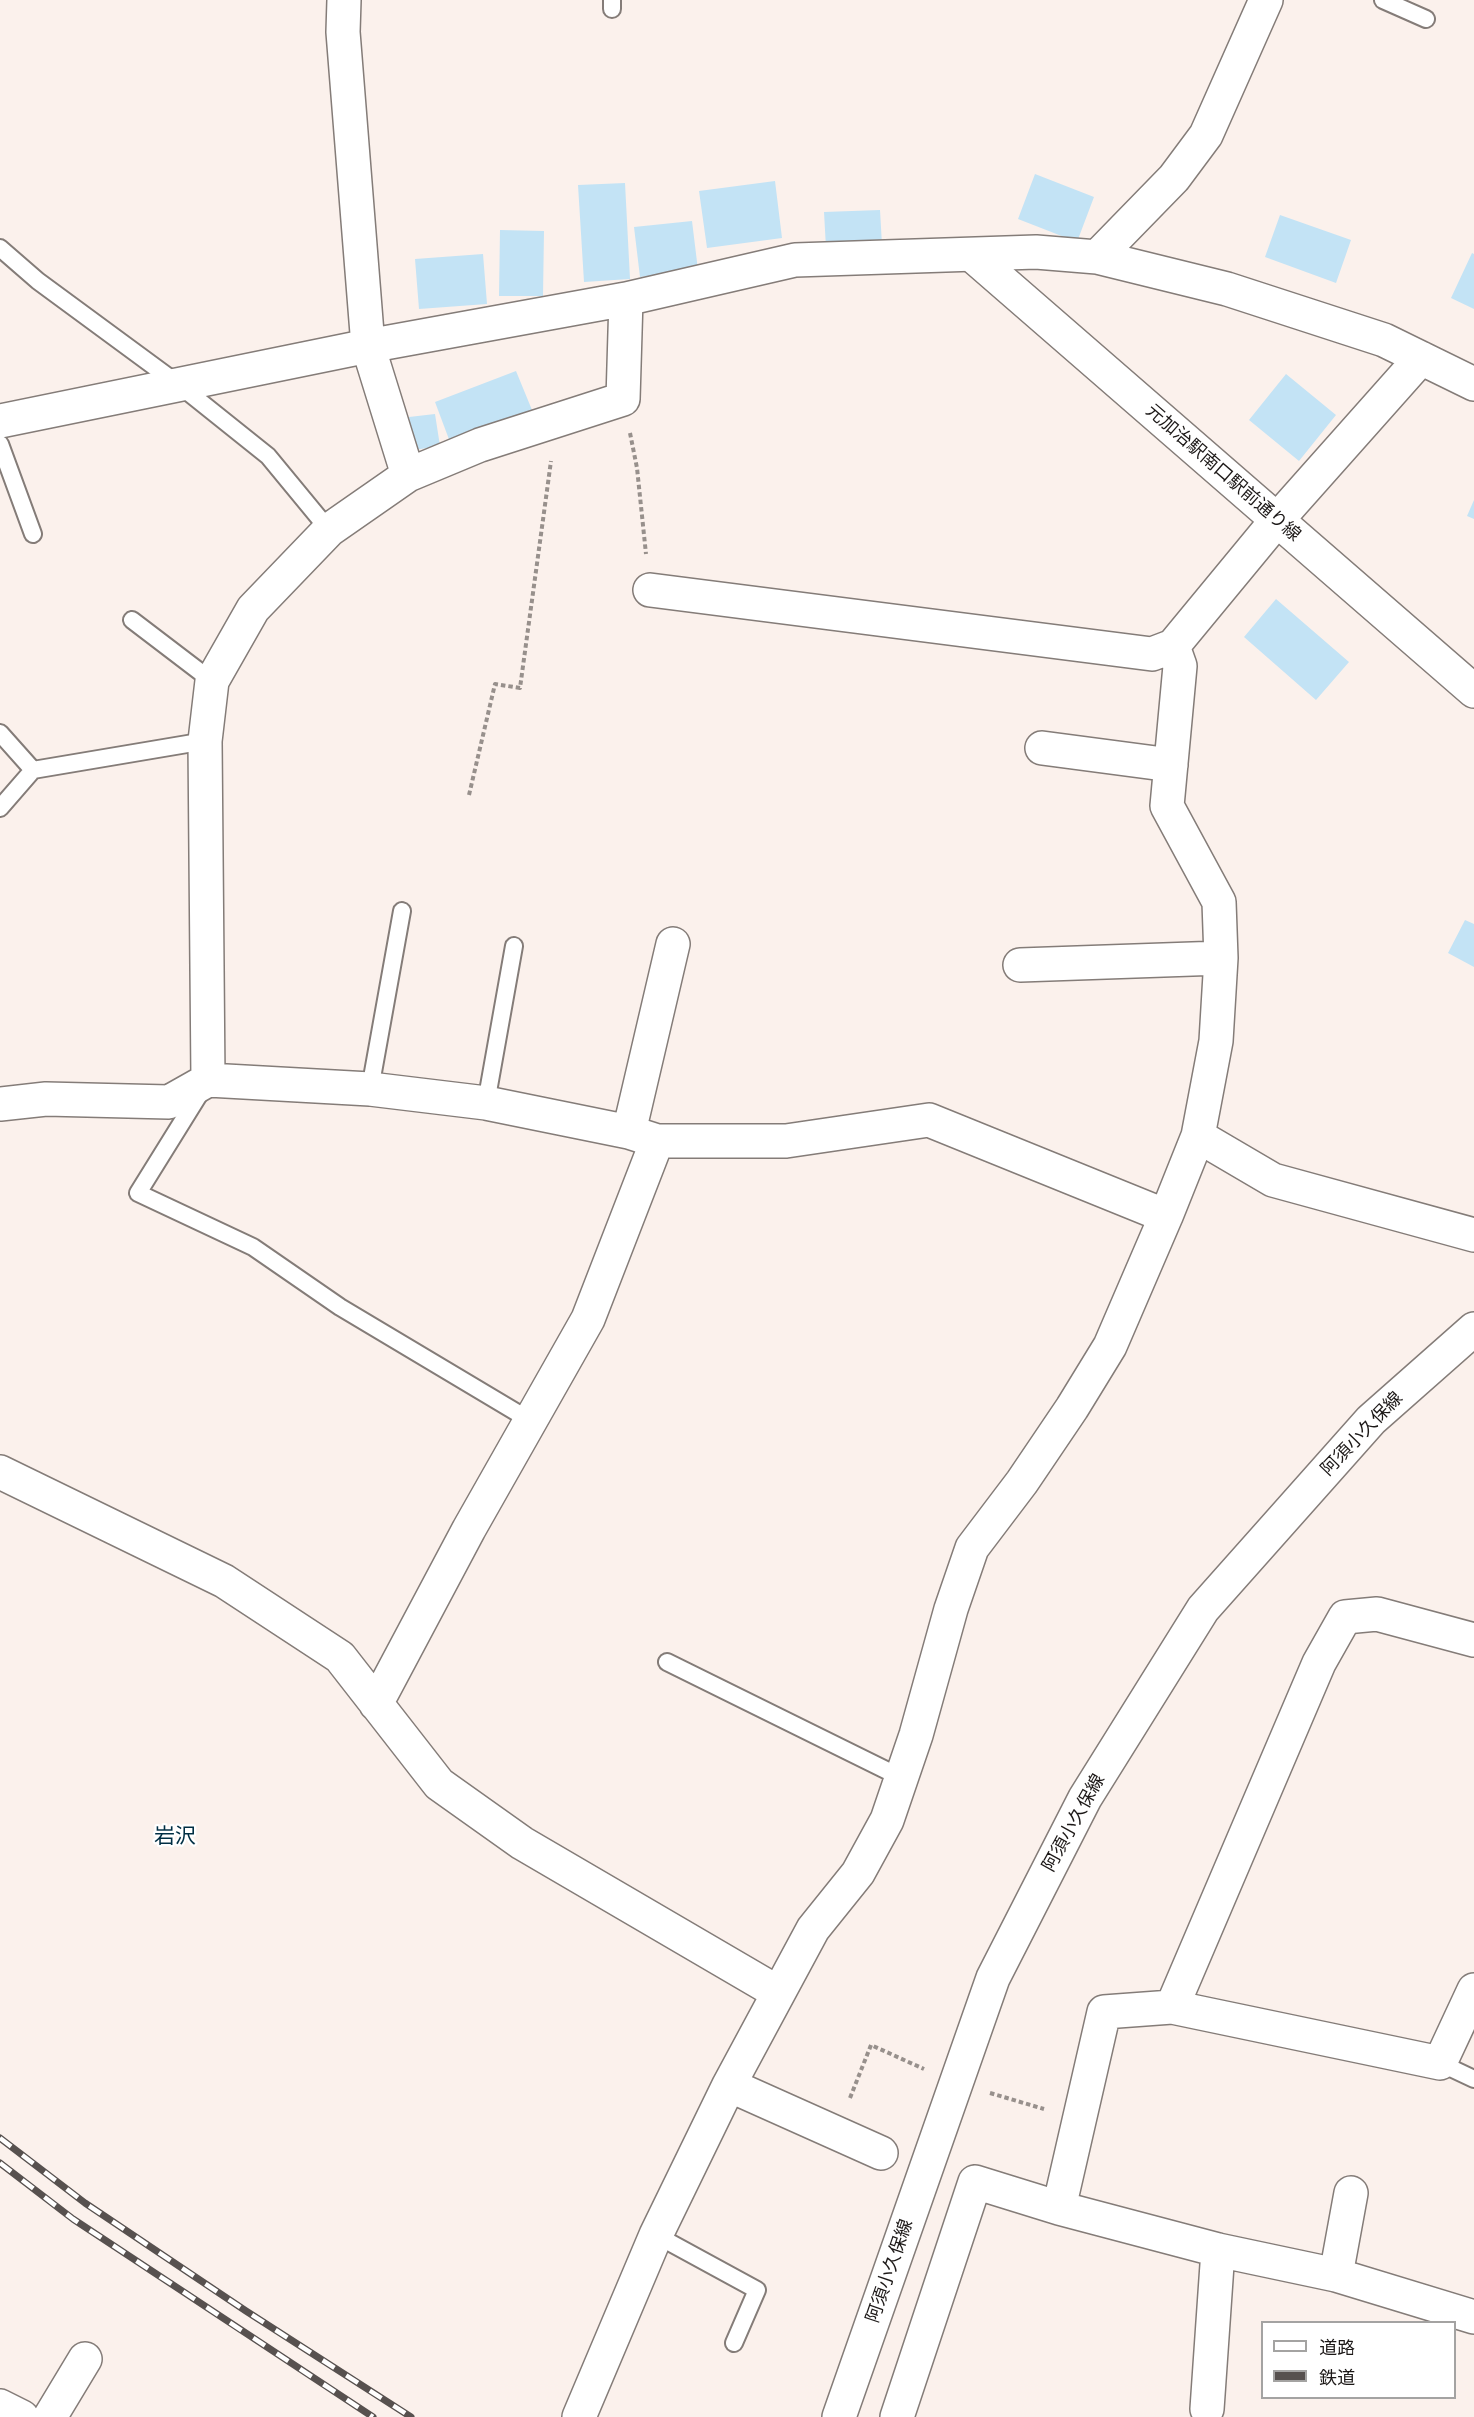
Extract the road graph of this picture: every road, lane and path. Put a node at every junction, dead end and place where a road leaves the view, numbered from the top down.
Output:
1 (344, 0) edge
2 (1266, 0) edge
3 (1383, 0) edge
4 (1426, 19) dead end
5 (0, 248) edge
6 (972, 255) junction
7 (1097, 257) junction
8 (626, 300) junction
9 (368, 346) junction
10 (1422, 358) junction
11 (178, 384) junction
12 (1474, 384) edge
13 (623, 399) junction
14 (0, 421) edge
15 (556, 422) junction
16 (0, 444) edge
17 (408, 475) junction
18 (1277, 520) junction
19 (329, 530) junction
20 (33, 534) dead end
21 (650, 590) joint
22 (132, 620) dead end
23 (1173, 646) junction
24 (212, 681) junction
25 (1474, 691) edge
26 (0, 733) edge
27 (205, 741) junction
28 (1042, 748) dead end
29 (1171, 765) junction
30 (33, 770) junction
31 (469, 795) dead end
32 (0, 808) edge
33 (402, 911) dead end
34 (673, 944) dead end
35 (514, 946) dead end
36 (1221, 958) junction
37 (1020, 965) dead end
38 (208, 1080) junction
39 (370, 1089) junction
40 (486, 1103) junction
41 (0, 1104) edge
42 (1198, 1136) junction
43 (643, 1137) junction
44 (1166, 1216) junction
45 (1474, 1235) edge
46 (1474, 1329) edge
47 (531, 1421) junction
48 (0, 1472) edge
49 (1474, 1640) edge
50 (667, 1662) dead end
51 (376, 1704) junction
52 (902, 1778) junction
53 (1474, 1990) edge
54 (777, 1992) junction
55 (1172, 2007) junction
56 (1440, 2063) junction
57 (1474, 2079) edge
58 (956, 2083) junction
59 (729, 2085) junction
60 (1047, 2110) dead end
61 (836, 2135) junction
62 (881, 2153) dead end
63 (1351, 2193) dead end
64 (1059, 2208) junction
65 (656, 2235) junction
66 (1218, 2250) junction
67 (1336, 2276) junction
68 (1474, 2317) edge
69 (734, 2343) dead end
70 (85, 2359) dead end
71 (0, 2406) edge
72 (1207, 2409) dead end
73 (22, 2417) edge
74 (50, 2417) edge
75 (579, 2417) edge
76 (839, 2417) edge
77 (897, 2417) edge

1 - 9 street
2 - 7 street
3 - 4 lane
5 - 11 lane
6 - 7 street
6 - 8 street
6 - 18 street, 元加治駅南口駅前通り線
7 - 10 street
8 - 9 street
8 - 13 street
9 - 11 street
9 - 17 street
10 - 12 street
10 - 18 street
11 - 14 street
11 - 19 lane
13 - 15 street
13 - 21 path
15 - 17 street
15 - 31 path
16 - 20 lane
17 - 19 street
18 - 23 street
18 - 25 street, 元加治駅南口駅前通り線
19 - 24 street
21 - 23 street
22 - 24 lane
23 - 29 street
24 - 27 street
26 - 30 lane
27 - 30 lane
27 - 38 street
28 - 29 street
29 - 36 street
30 - 32 lane
33 - 39 lane
34 - 43 street
35 - 40 lane
36 - 37 street
36 - 42 street
38 - 39 street
38 - 41 street
38 - 47 lane
39 - 40 street
40 - 43 street
42 - 44 street
42 - 45 street
43 - 44 street
43 - 47 street
44 - 52 street
46 - 58 street, 阿須小久保線
47 - 51 street
48 - 51 street
49 - 55 street
50 - 52 lane
51 - 54 street
52 - 54 street
53 - 56 street
54 - 59 street
55 - 56 street
55 - 64 street
56 - 57 lane
58 - 60 path
58 - 61 path
58 - 76 street, 阿須小久保線
59 - 61 street
59 - 65 street
61 - 62 street
63 - 67 street
64 - 66 street
64 - 77 street
65 - 69 lane
65 - 75 street
66 - 67 street
66 - 72 street
67 - 68 street
70 - 74 street
71 - 73 street

